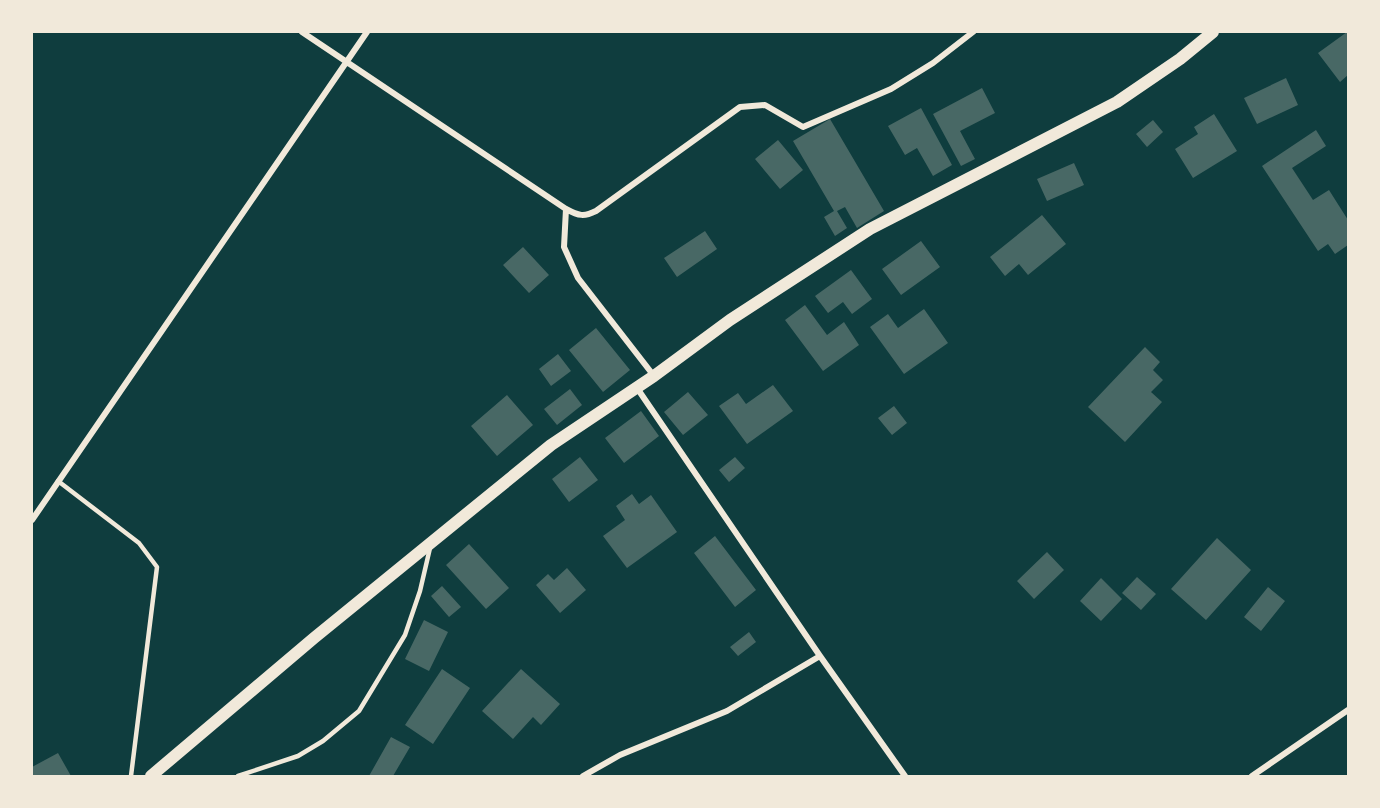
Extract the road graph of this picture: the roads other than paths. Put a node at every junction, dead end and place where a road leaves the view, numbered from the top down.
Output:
1 (303, 32) edge
2 (368, 32) edge
3 (973, 32) edge
4 (1214, 32) edge
5 (347, 61) junction
6 (566, 209) junction
7 (654, 376) junction
8 (637, 387) junction
9 (58, 481) junction
10 (32, 520) edge
11 (431, 543) junction
12 (820, 656) junction
13 (1348, 710) edge
14 (131, 777) edge
15 (151, 777) edge
16 (238, 777) edge
17 (584, 777) edge
18 (905, 777) edge
19 (1252, 777) edge

1 - 5 street
2 - 5 street
3 - 6 street
4 - 7 main road
5 - 6 street
5 - 9 street
6 - 7 street
7 - 8 main road
8 - 11 main road
8 - 12 street
9 - 10 street
9 - 14 lane
11 - 15 main road
11 - 16 lane
12 - 17 street
12 - 18 street
13 - 19 street

